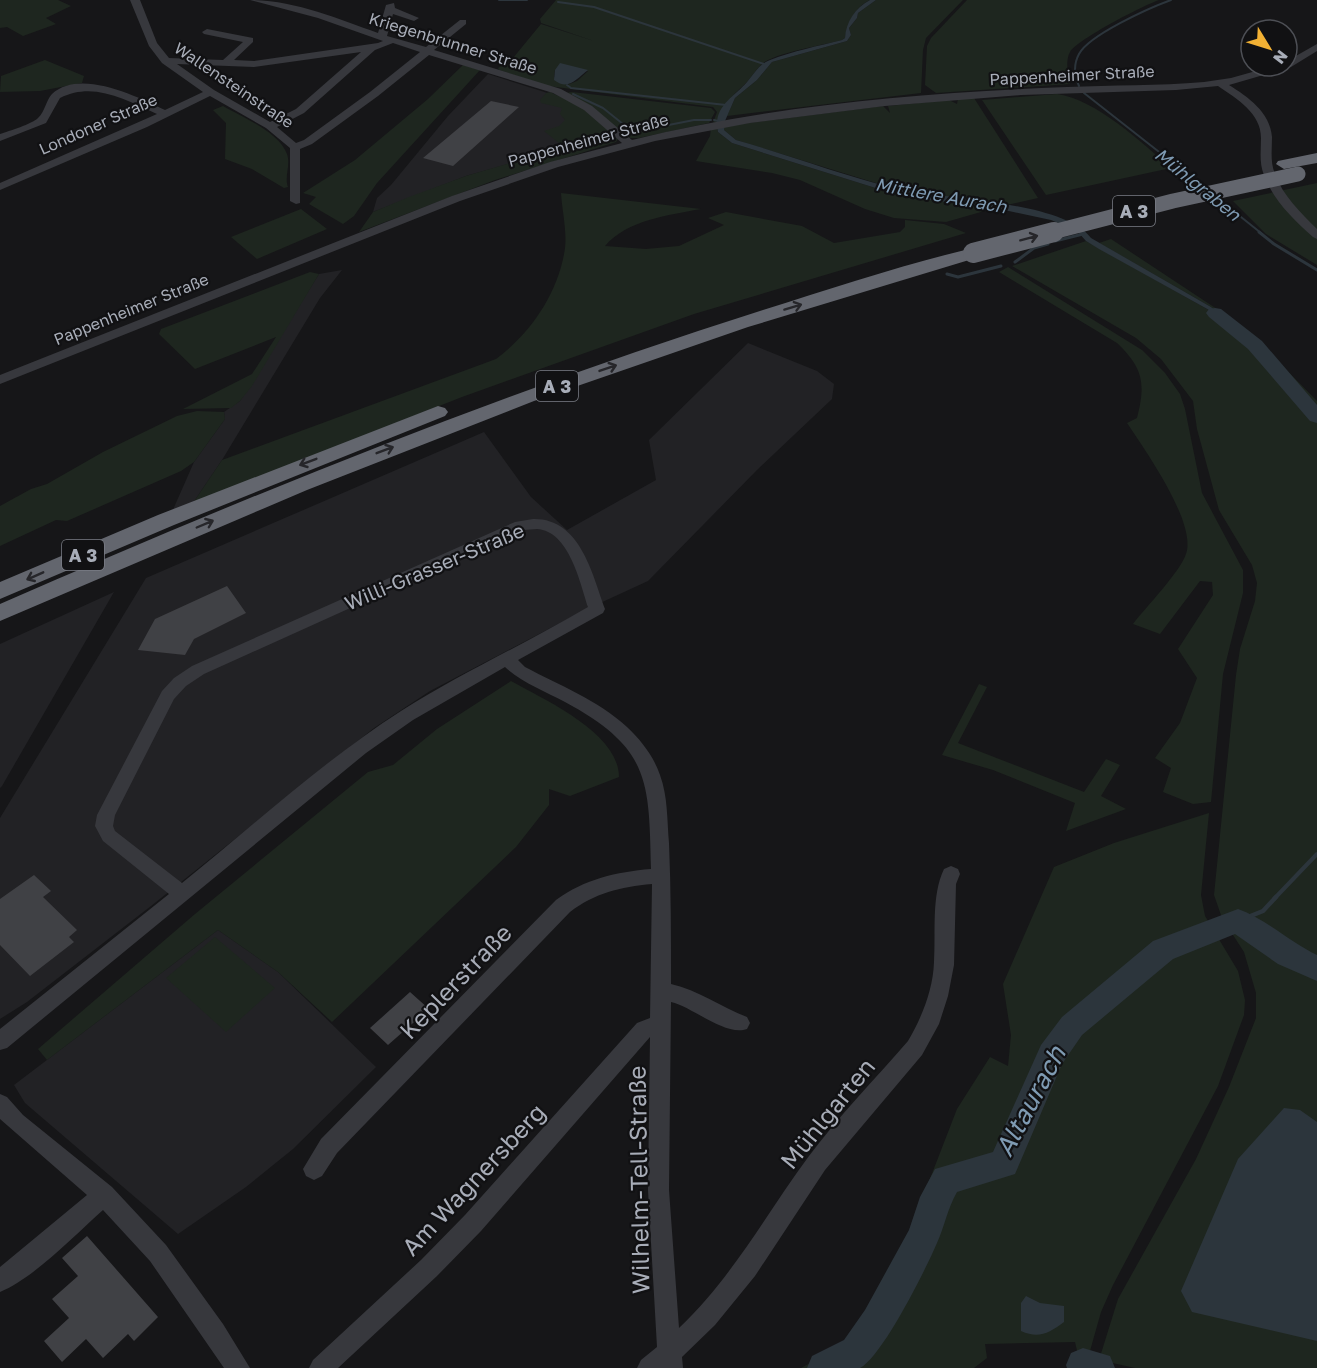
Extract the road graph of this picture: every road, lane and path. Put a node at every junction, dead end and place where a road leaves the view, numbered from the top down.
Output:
1 (135, 0) edge
2 (255, 0) edge
3 (414, 18) dead end
4 (463, 22) dead end
5 (207, 32) dead end
6 (387, 39) junction
7 (1317, 47) edge
8 (371, 48) junction
9 (429, 51) junction
10 (1299, 57) edge
11 (166, 61) junction
12 (224, 64) junction
13 (1239, 78) edge
14 (1220, 83) junction
15 (210, 92) junction
16 (166, 114) junction
17 (270, 126) junction
18 (0, 138) edge
19 (628, 143) junction
20 (295, 147) junction
21 (1317, 158) edge
22 (1291, 169) junction
23 (1317, 170) edge
24 (0, 187) edge
25 (296, 201) dead end
26 (1317, 236) edge
27 (966, 248) junction
28 (0, 380) edge
29 (0, 591) edge
30 (0, 613) edge
31 (507, 660) junction
32 (951, 874) dead end
33 (661, 876) junction
34 (182, 894) junction
35 (662, 991) junction
36 (740, 1023) dead end
37 (661, 1025) junction
38 (0, 1041) edge
39 (0, 1104) edge
40 (314, 1169) dead end
41 (104, 1195) junction
42 (0, 1281) edge
43 (670, 1360) edge
44 (238, 1368) edge
45 (321, 1368) edge
46 (649, 1368) edge

1 - 11 street, Wallensteinstraße
2 - 6 street, Kriegenbrunner Straße
3 - 6 street
4 - 9 street
5 - 12 street
6 - 8 street
6 - 9 street, Kriegenbrunner Straße
7 - 10 street, Pappenheimer Straße
8 - 12 street
8 - 17 street
9 - 19 street, Kriegenbrunner Straße
9 - 20 street
11 - 12 street
11 - 15 street, Wallensteinstraße
13 - 14 street, Pappenheimer Straße
14 - 19 street, Pappenheimer Straße
14 - 26 street
15 - 16 street, Londoner Straße
15 - 17 street, Wallensteinstraße
16 - 18 street
16 - 24 street, Londoner Straße
17 - 20 street, Wallensteinstraße
19 - 28 street, Pappenheimer Straße
20 - 25 street, Wallensteinstraße
21 - 22 highway, A 3
22 - 23 highway, A 3
22 - 27 highway, A 3, bridge
27 -> 29 highway, A 3
30 -> 27 highway, A 3
31 - 33 street, Wilhelm-Tell-Straße
31 - 34 street, Willi-Grasser-Straße
31 - 34 street, Willi-Grasser-Straße
32 - 43 street, Mühlgarten
33 - 35 street, Wilhelm-Tell-Straße
33 - 40 street, Keplerstraße
34 - 38 street, Willi-Grasser-Straße
35 - 36 street
35 - 37 street, Wilhelm-Tell-Straße
37 - 43 street, Wilhelm-Tell-Straße
37 - 45 street, Am Wagnersberg
39 - 41 street
41 - 42 street
41 - 44 street
43 - 46 street, Mühlgarten

